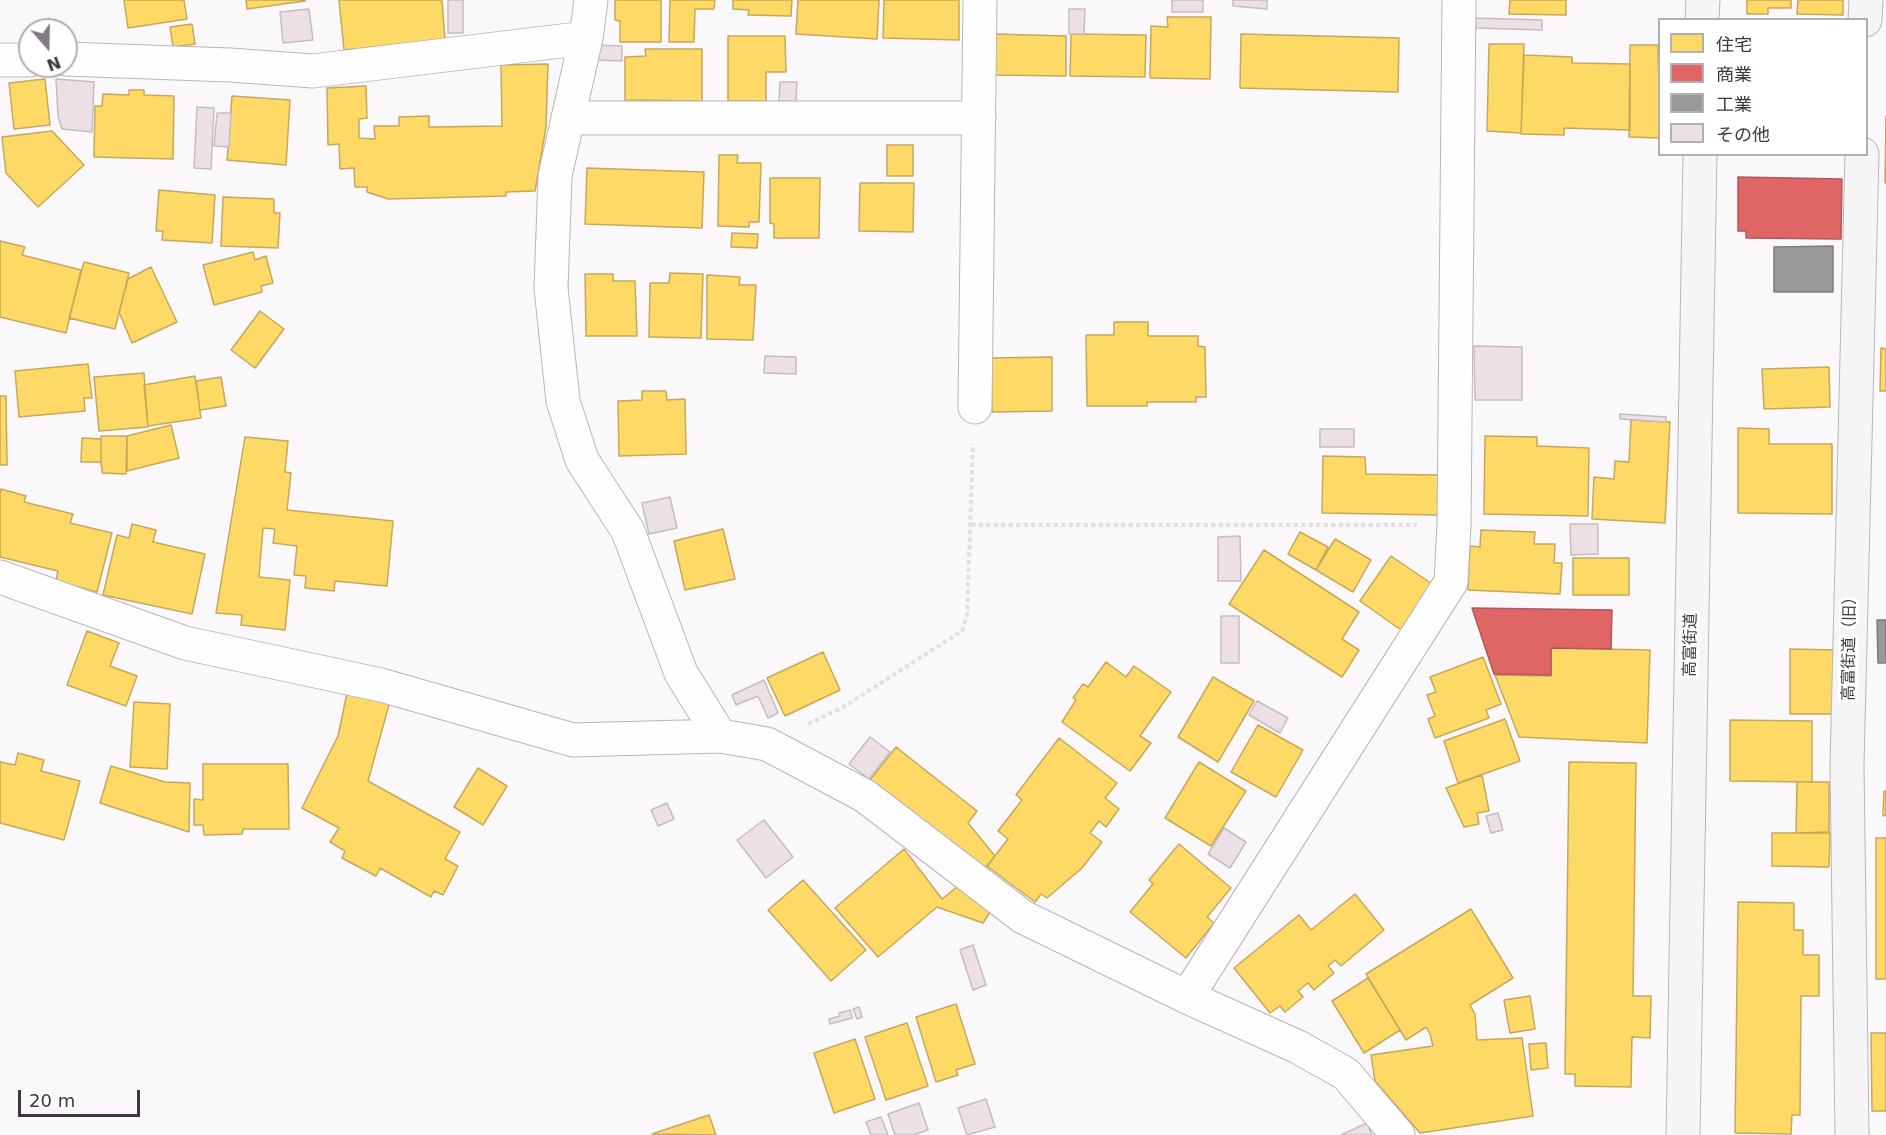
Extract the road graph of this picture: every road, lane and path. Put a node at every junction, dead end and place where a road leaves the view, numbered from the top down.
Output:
1 (591, 0) edge
2 (980, 0) edge
3 (1459, 0) edge
4 (1702, 0) edge
5 (1702, 18) edge
6 (586, 38) junction
7 (78, 59) edge
8 (0, 60) edge
9 (18, 60) edge
10 (568, 118) junction
11 (979, 118) junction
12 (1700, 156) edge
13 (1862, 156) edge
14 (975, 407) joint
15 (971, 525) junction
16 (1454, 525) junction
17 (0, 578) edge
18 (720, 736) junction
19 (767, 744) junction
20 (1187, 997) junction
21 (1398, 1135) edge
22 (1683, 1135) edge
23 (1852, 1135) edge

1 - 6 street
2 - 11 street
3 - 16 street
4 - 5 street
6 - 7 street
6 - 10 street
8 - 9 street
10 - 11 street
10 - 18 street
11 - 14 street
12 - 22 street, 高富街道
13 - 23 street, 高富街道（旧）
14 - 15 path
15 - 16 path
15 - 19 path
16 - 20 street
17 - 18 street
18 - 19 street
19 - 20 street
20 - 21 street

